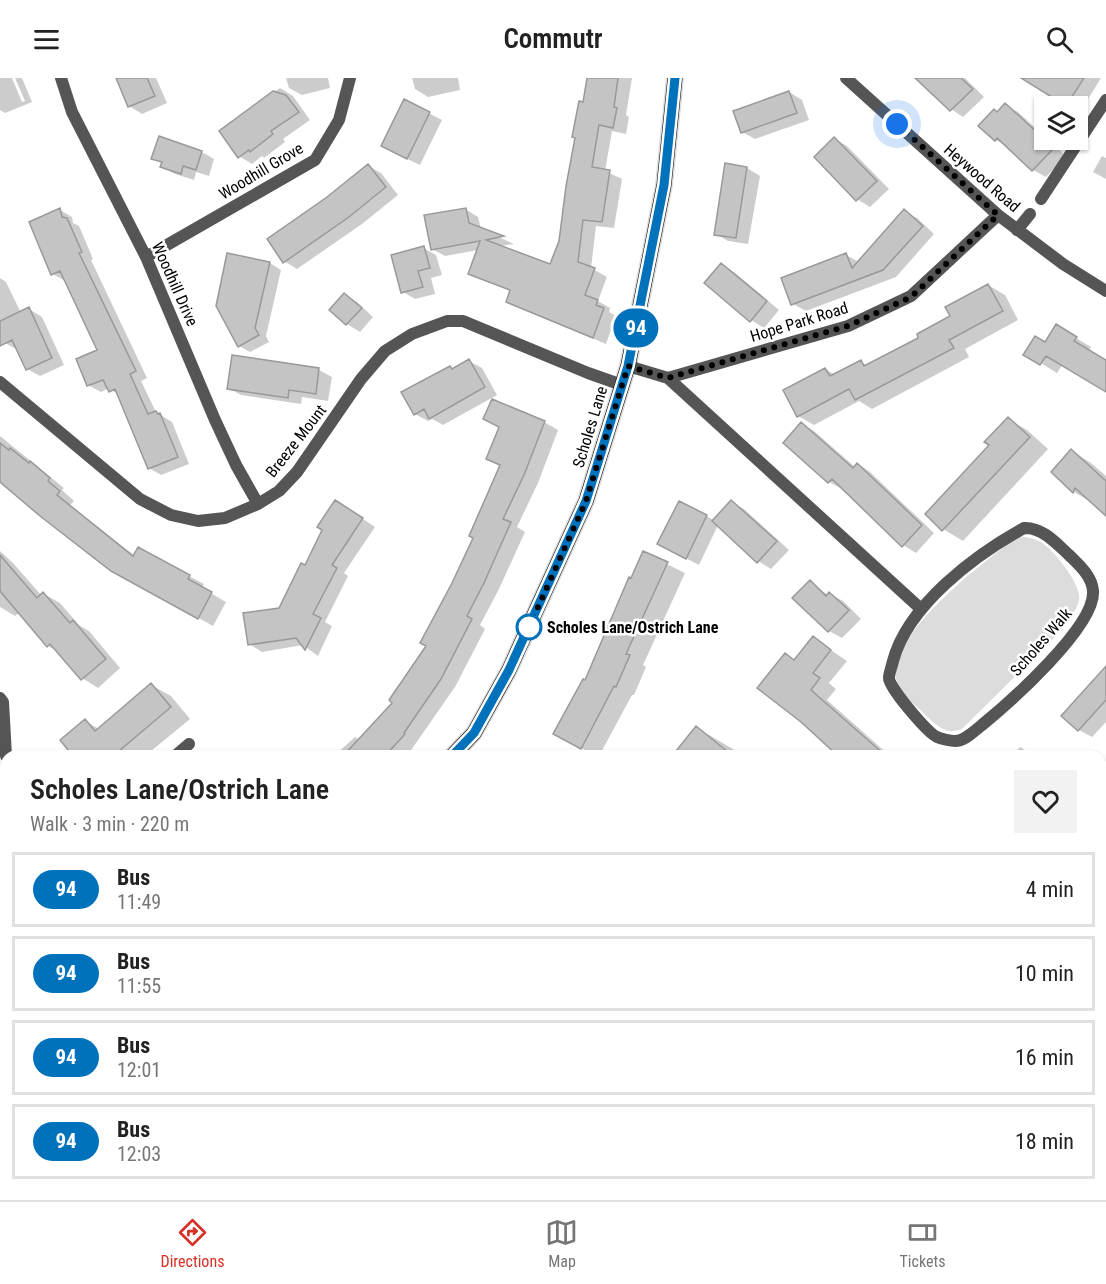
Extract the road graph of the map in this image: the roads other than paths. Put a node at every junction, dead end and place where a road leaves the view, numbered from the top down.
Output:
1 (61, 78) edge
2 (350, 78) edge
3 (675, 78) edge
4 (846, 78) edge
5 (1106, 100) edge
6 (1041, 199) dead end
7 (1030, 214) dead end
8 (998, 215) junction
9 (1017, 230) junction
10 (147, 257) junction
11 (1106, 291) edge
12 (628, 366) junction
13 (668, 378) junction
14 (0, 382) edge
15 (622, 385) junction
16 (258, 504) junction
17 (921, 609) junction
18 (0, 698) edge
19 (189, 744) dead end
20 (6, 750) edge
21 (182, 750) edge
22 (458, 750) edge

1 - 10 street, Woodhill Drive
2 - 10 street, Woodhill Grove
3 - 12 main road, Scholes Lane
4 - 8 street, Heywood Road
5 - 6 street
7 - 9 street
8 - 9 street, Heywood Road
8 - 13 street, Hope Park Road
9 - 11 street, Heywood Road
10 - 16 street, Woodhill Drive
12 - 13 street, Hope Park Road
12 - 15 main road, Scholes Lane
13 - 17 street
14 - 16 street, Breeze Mount
15 - 16 street, Breeze Mount
15 - 22 main road, Scholes Lane
17 - 17 street, Scholes Walk
18 - 20 street
19 - 21 street

